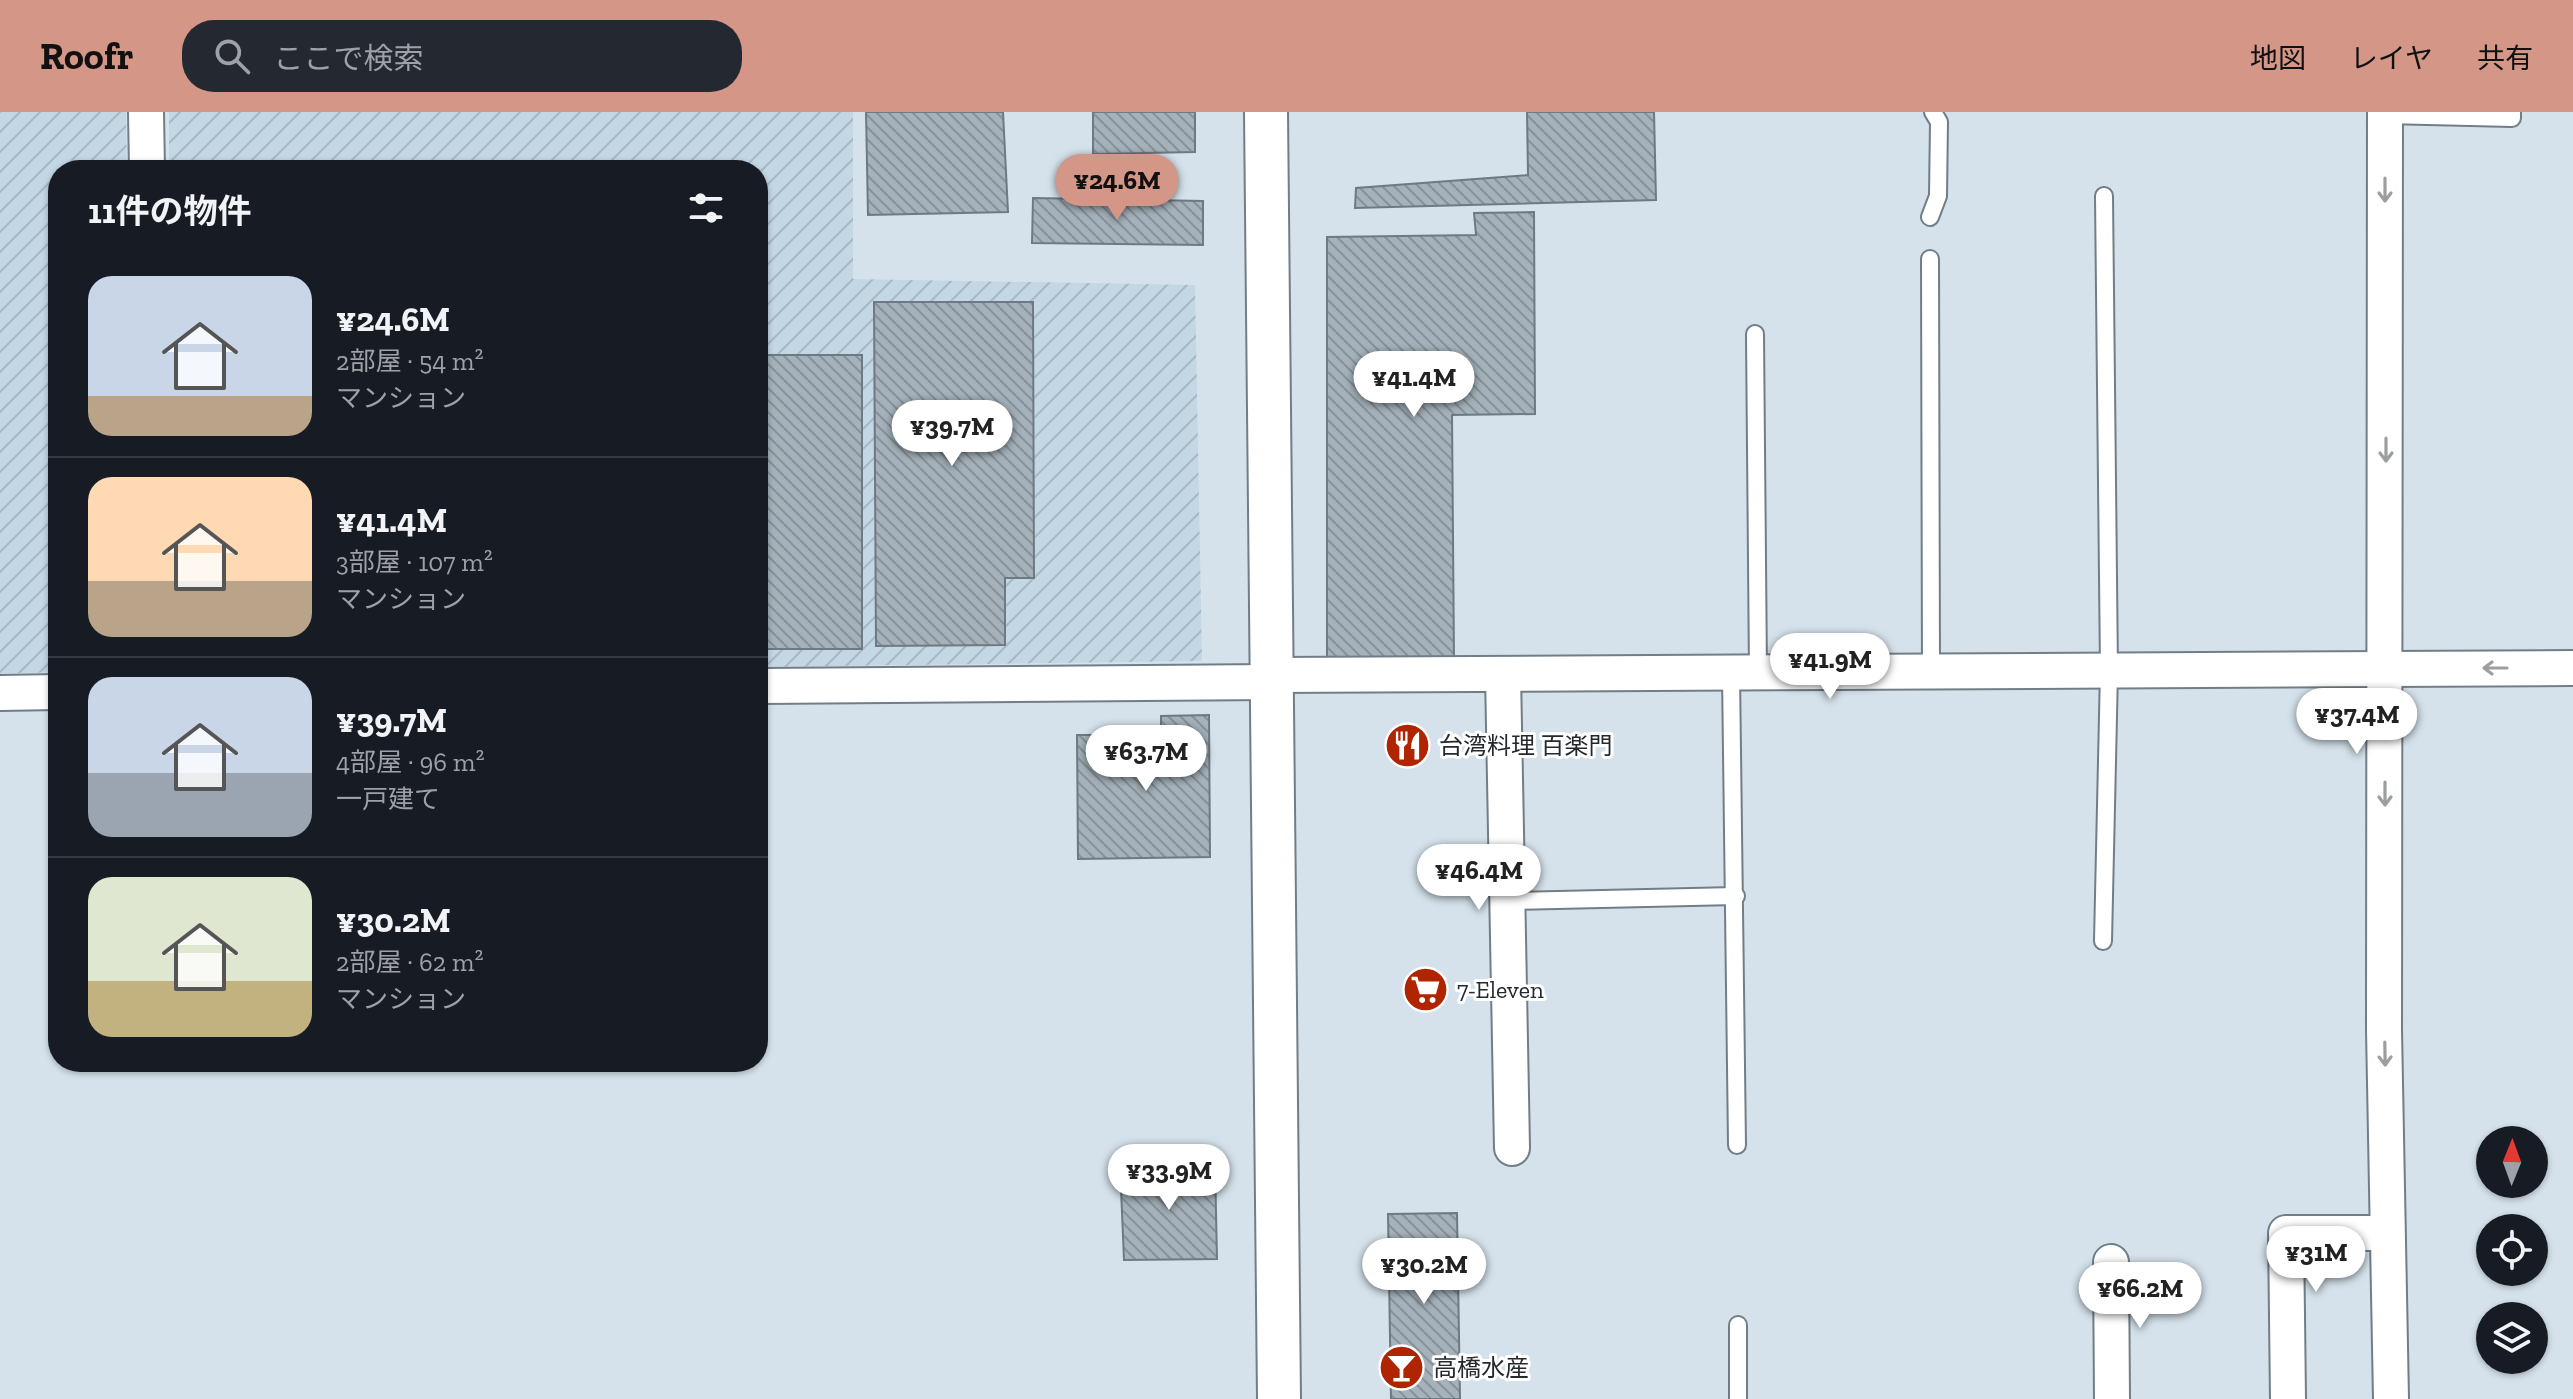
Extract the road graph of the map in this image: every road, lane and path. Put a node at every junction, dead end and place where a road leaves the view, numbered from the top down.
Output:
1 (146, 112) edge
2 (1266, 112) edge
3 (1933, 112) edge
4 (2512, 112) edge
5 (2385, 113) edge
6 (147, 160) edge
7 (2104, 196) dead end
8 (1930, 217) dead end
9 (1930, 259) dead end
10 (1755, 334) dead end
11 (2573, 668) edge
12 (2386, 669) junction
13 (1931, 671) junction
14 (2109, 671) junction
15 (1744, 673) junction
16 (1503, 674) junction
17 (1274, 678) junction
18 (768, 686) edge
19 (48, 692) edge
20 (0, 693) edge
21 (1736, 896) junction
22 (1508, 901) junction
23 (2103, 941) dead end
24 (1737, 1145) dead end
25 (1512, 1148) dead end
26 (2387, 1233) junction
27 (2111, 1262) dead end
28 (1738, 1325) dead end
29 (1279, 1399) edge
30 (1738, 1399) edge
31 (2112, 1399) edge
32 (2288, 1399) edge
33 (2391, 1399) edge

1 - 6 street
2 - 17 street
3 - 8 lane
4 - 5 lane
5 -> 12 street
7 - 14 lane
9 - 13 lane
10 - 15 lane
11 -> 12 street
12 - 14 street
12 -> 26 street
13 - 14 street
13 - 15 street
14 - 23 lane
15 - 16 street
15 - 21 lane
16 - 17 street
16 - 22 street
17 - 18 street
17 - 29 street
19 - 20 street
21 - 22 lane
21 - 24 lane
22 - 25 street
26 - 32 street
26 - 33 street
27 - 31 street
28 - 30 lane

